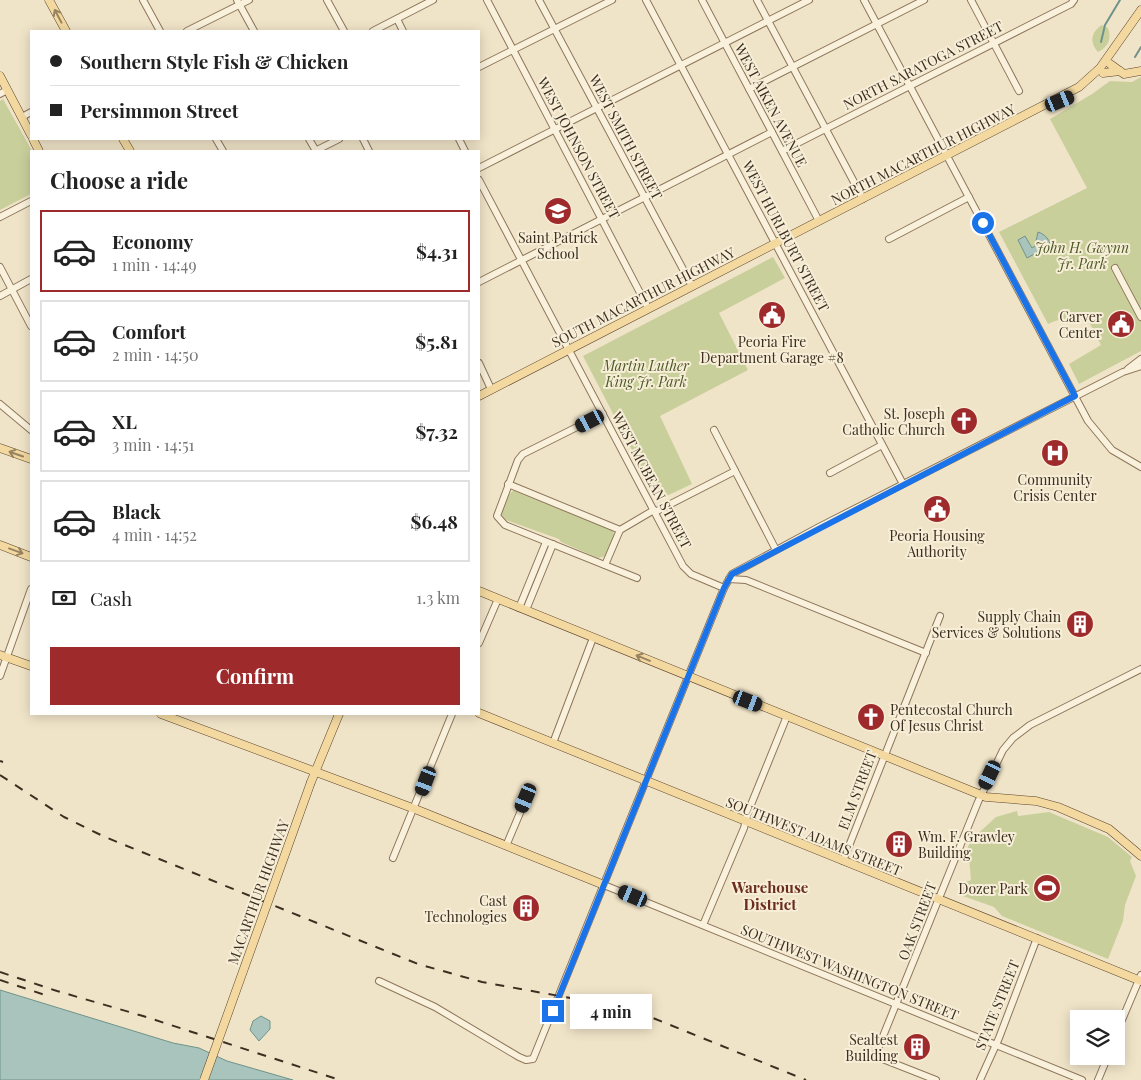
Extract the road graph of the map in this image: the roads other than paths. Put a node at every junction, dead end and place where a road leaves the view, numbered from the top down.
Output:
1 (49, 0) edge
2 (143, 0) edge
3 (249, 0) edge
4 (327, 0) edge
5 (433, 0) edge
6 (487, 0) edge
7 (539, 0) edge
8 (612, 0) edge
9 (646, 0) edge
10 (702, 0) edge
11 (757, 0) edge
12 (809, 0) edge
13 (864, 0) edge
14 (924, 0) edge
15 (971, 0) edge
16 (1074, 0) edge
17 (238, 2) edge
18 (425, 2) edge
19 (1141, 10) edge
20 (1141, 18) edge
21 (397, 19) junction
22 (768, 20) junction
23 (877, 24) junction
24 (555, 29) junction
25 (65, 30) edge
26 (159, 30) edge
27 (189, 30) edge
28 (253, 30) edge
29 (343, 30) edge
30 (375, 30) edge
31 (402, 30) edge
32 (724, 43) junction
33 (994, 44) junction
34 (513, 50) junction
35 (1116, 54) junction
36 (1110, 64) junction
37 (680, 65) junction
38 (480, 66) edge
39 (793, 66) junction
40 (1120, 71) junction
41 (1141, 71) edge
42 (1103, 73) junction
43 (0, 76) edge
44 (910, 86) junction
45 (750, 90) junction
46 (1019, 91) dead end
47 (4, 92) edge
48 (596, 107) junction
49 (1038, 109) junction
50 (30, 113) edge
51 (22, 117) junction
52 (827, 128) junction
53 (554, 129) junction
54 (772, 132) junction
55 (30, 133) edge
56 (338, 140) edge
57 (318, 150) edge
58 (782, 152) junction
59 (728, 155) junction
60 (948, 156) junction
61 (480, 167) edge
62 (480, 182) edge
63 (644, 198) junction
64 (969, 198) junction
65 (863, 199) junction
66 (30, 202) edge
67 (0, 217) edge
68 (602, 220) junction
69 (819, 221) junction
70 (889, 239) dead end
71 (775, 243) junction
72 (522, 261) junction
73 (0, 266) edge
74 (1115, 268) dead end
75 (30, 281) edge
76 (480, 282) edge
77 (692, 286) junction
78 (12, 290) junction
79 (0, 296) edge
80 (648, 308) junction
81 (1141, 317) edge
82 (30, 324) edge
83 (569, 349) junction
84 (1141, 360) edge
85 (480, 365) edge
86 (1141, 366) edge
87 (1123, 372) junction
88 (491, 389) junction
89 (480, 395) edge
90 (1075, 396) junction
91 (0, 404) edge
92 (604, 414) junction
93 (30, 429) edge
94 (714, 430) dead end
95 (882, 445) junction
96 (0, 448) edge
97 (30, 459) edge
98 (1141, 468) edge
99 (735, 471) junction
100 (830, 473) dead end
101 (508, 484) junction
102 (903, 484) junction
103 (655, 511) junction
104 (620, 530) junction
105 (550, 543) junction
106 (0, 545) edge
107 (776, 550) junction
108 (30, 556) edge
109 (605, 565) junction
110 (637, 578) dead end
111 (729, 579) junction
112 (724, 588) junction
113 (30, 591) edge
114 (480, 591) edge
115 (498, 599) junction
116 (522, 609) junction
117 (940, 616) dead end
118 (593, 638) junction
119 (480, 641) edge
120 (926, 653) junction
121 (3, 656) edge
122 (30, 666) edge
123 (1141, 669) edge
124 (0, 676) edge
125 (688, 677) junction
126 (480, 713) edge
127 (164, 715) edge
128 (339, 715) edge
129 (452, 715) edge
130 (787, 716) junction
131 (553, 743) junction
132 (884, 756) junction
133 (316, 771) junction
134 (647, 780) junction
135 (528, 794) dead end
136 (981, 795) junction
137 (414, 809) junction
138 (745, 821) junction
139 (506, 846) junction
140 (1141, 856) edge
141 (393, 858) dead end
142 (843, 861) junction
143 (604, 885) junction
144 (939, 900) junction
145 (703, 925) junction
146 (1037, 938) junction
147 (1140, 979) edge
148 (379, 981) dead end
149 (897, 1005) junction
150 (1125, 1013) edge
151 (996, 1045) junction
152 (1104, 1065) edge
153 (204, 1080) edge
154 (936, 1080) edge
155 (980, 1080) edge
156 (1082, 1080) edge
157 (1098, 1080) edge

25 -> 1 main road
2 - 26 street
3 - 17 street
4 - 29 street
5 - 18 street
6 - 34 street, WEST JOHNSON STREET
7 - 24 street, WEST SMITH STREET
8 - 24 street
9 - 37 street, WEST HURLBURT STREET
10 - 32 street, WEST AIKEN AVENUE
11 - 22 street
12 - 22 street
13 - 23 street
14 - 23 street
15 - 33 street
16 - 33 street, NORTH SARATOGA STREET
17 - 27 street
17 - 28 street
18 - 21 street
19 - 49 main road, NORTH MACARTHUR HIGHWAY
20 - 35 main road, NORTH MACARTHUR HIGHWAY
21 - 30 street
21 - 31 street
22 - 32 street
22 - 39 street
23 - 39 street
23 - 44 street
24 - 34 street
24 - 48 street, WEST SMITH STREET
32 - 37 street
32 - 45 street, WEST AIKEN AVENUE
33 - 44 street, NORTH SARATOGA STREET
33 - 46 street
34 - 38 street
34 - 53 street, WEST JOHNSON STREET
35 - 36 main road, NORTH MACARTHUR HIGHWAY
35 - 40 main road
36 - 40 main road
36 - 42 main road, NORTH MACARTHUR HIGHWAY
37 - 48 street
37 - 59 street, WEST HURLBURT STREET
39 - 45 street
39 - 52 street
40 - 41 main road
40 - 42 main road
42 - 49 main road, NORTH MACARTHUR HIGHWAY
43 - 47 main road
44 - 52 street, NORTH SARATOGA STREET
44 - 60 street
45 - 54 street, WEST AIKEN AVENUE
47 - 51 main road
48 - 53 street
48 - 63 street, WEST SMITH STREET
49 - 60 main road, NORTH MACARTHUR HIGHWAY
50 - 51 street
51 - 55 main road
52 - 58 street, NORTH SARATOGA STREET
52 - 65 street
53 - 61 street
53 - 68 street, WEST JOHNSON STREET
54 - 58 street, WEST AIKEN AVENUE
54 - 59 street
56 - 57 street
58 - 69 street, WEST AIKEN AVENUE
59 - 63 street
59 - 71 street, WEST HURLBURT STREET
60 - 64 street
60 - 65 main road, NORTH MACARTHUR HIGHWAY
62 - 72 street, WEST MCBEAN STREET
63 - 68 street
63 - 77 street, WEST SMITH STREET
64 - 70 street
64 - 90 street
65 - 69 main road, NORTH MACARTHUR HIGHWAY
66 - 67 street
68 - 72 street
68 - 80 street, WEST JOHNSON STREET
69 - 71 main road, SOUTH MACARTHUR HIGHWAY
71 - 77 main road, SOUTH MACARTHUR HIGHWAY
71 - 95 street, WEST HURLBURT STREET
72 - 76 street
72 - 83 street, WEST MCBEAN STREET
73 - 78 street
74 - 81 street
75 - 78 street
77 - 80 main road, SOUTH MACARTHUR HIGHWAY
78 - 79 street
78 - 82 street
80 - 83 main road, SOUTH MACARTHUR HIGHWAY
83 - 88 main road, SOUTH MACARTHUR HIGHWAY
83 - 92 street, WEST MCBEAN STREET
84 - 87 street
85 - 88 street
86 - 87 street
87 - 90 street
88 - 89 main road, SOUTH MACARTHUR HIGHWAY
90 - 98 street
90 - 102 street
91 - 93 street
92 - 101 street
92 - 103 street, WEST MCBEAN STREET
94 - 99 street
95 - 100 street
95 - 102 street, WEST HURLBURT STREET
97 -> 96 main road
99 - 103 street
99 - 107 street
101 - 104 street
101 - 105 street
102 - 107 street
103 - 104 street
103 - 112 street, WEST MCBEAN STREET
104 - 109 street
105 - 109 street
105 - 116 street
106 -> 108 main road
107 - 111 street
109 - 110 street
111 - 112 street
111 - 120 street
112 - 125 street
113 - 121 street
114 - 115 main road
115 - 116 main road
115 - 119 street
116 - 118 main road
117 - 120 street, ELM STREET
125 -> 118 main road
118 - 131 street
120 - 132 street, ELM STREET
121 - 122 main road
121 - 124 street
123 - 136 street, OAK STREET
125 - 130 main road
125 - 134 street
126 - 131 main road, SOUTHWEST ADAMS STREET
127 - 133 main road, SOUTHWEST WASHINGTON STREET
128 - 133 main road, MACARTHUR HIGHWAY
129 - 137 street
130 - 132 main road
130 - 138 street
131 - 134 main road, SOUTHWEST ADAMS STREET
132 - 136 main road
132 - 142 street, ELM STREET
133 - 137 main road, SOUTHWEST WASHINGTON STREET
133 - 153 main road, MACARTHUR HIGHWAY, bridge
134 - 138 main road, SOUTHWEST ADAMS STREET
134 - 143 street
135 - 139 street
136 - 140 main road
136 - 144 street, OAK STREET
137 - 139 main road, SOUTHWEST WASHINGTON STREET
137 - 141 street
138 - 142 main road, SOUTHWEST ADAMS STREET
138 - 145 street
139 - 143 main road, SOUTHWEST WASHINGTON STREET
142 - 144 main road, SOUTHWEST ADAMS STREET
143 - 145 street, SOUTHWEST WASHINGTON STREET
143 - 148 street
144 - 146 main road, SOUTHWEST ADAMS STREET
144 - 149 street, OAK STREET
145 - 149 street, SOUTHWEST WASHINGTON STREET
146 - 147 main road, SOUTHWEST ADAMS STREET
146 - 151 street, STATE STREET
147 - 150 street
149 - 151 street, SOUTHWEST WASHINGTON STREET
149 - 154 street, OAK STREET
151 - 155 street, STATE STREET
151 - 156 street, SOUTHWEST WASHINGTON STREET
152 - 157 street

